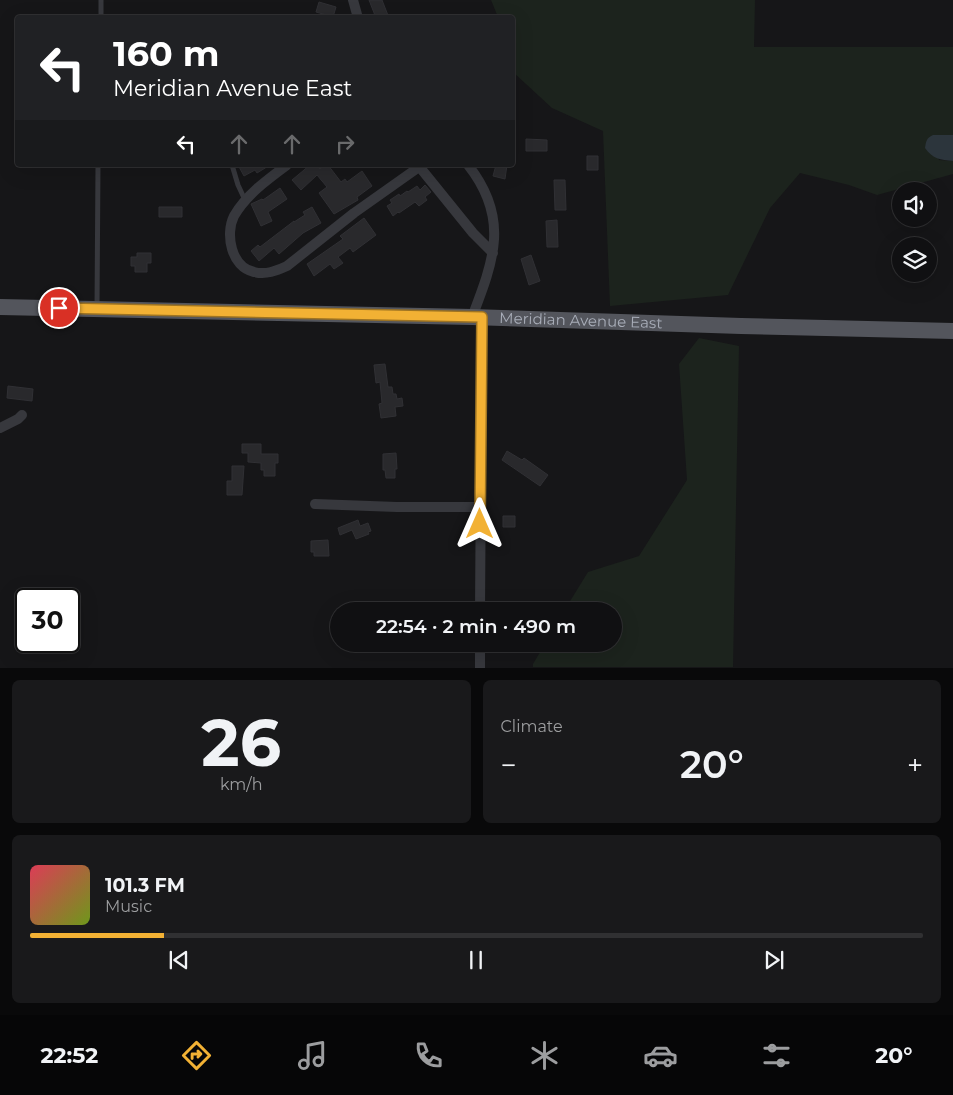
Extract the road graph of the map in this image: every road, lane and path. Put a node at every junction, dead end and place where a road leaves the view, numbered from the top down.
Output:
1 (101, 0) edge
2 (353, 0) edge
3 (101, 15) edge
4 (357, 15) edge
5 (98, 167) edge
6 (233, 167) edge
7 (285, 167) edge
8 (418, 167) edge
9 (420, 167) edge
10 (470, 167) edge
11 (245, 200) junction
12 (493, 253) junction
13 (0, 307) edge
14 (97, 309) junction
15 (477, 317) junction
16 (953, 331) edge
17 (22, 415) dead end
18 (0, 428) edge
19 (315, 504) dead end
20 (481, 506) junction
21 (480, 602) edge
22 (480, 652) edge
23 (480, 668) edge

1 - 3 lane
2 - 4 street
5 - 14 lane
6 - 11 lane
7 - 11 street
8 - 11 street
9 - 12 street
10 - 12 street
12 - 15 street
13 - 14 main road, Meridian Avenue East
14 - 15 main road, Meridian Avenue East
15 - 16 main road, Meridian Avenue East
15 - 20 street
17 - 18 street
19 - 20 street
20 - 21 street
22 - 23 street

